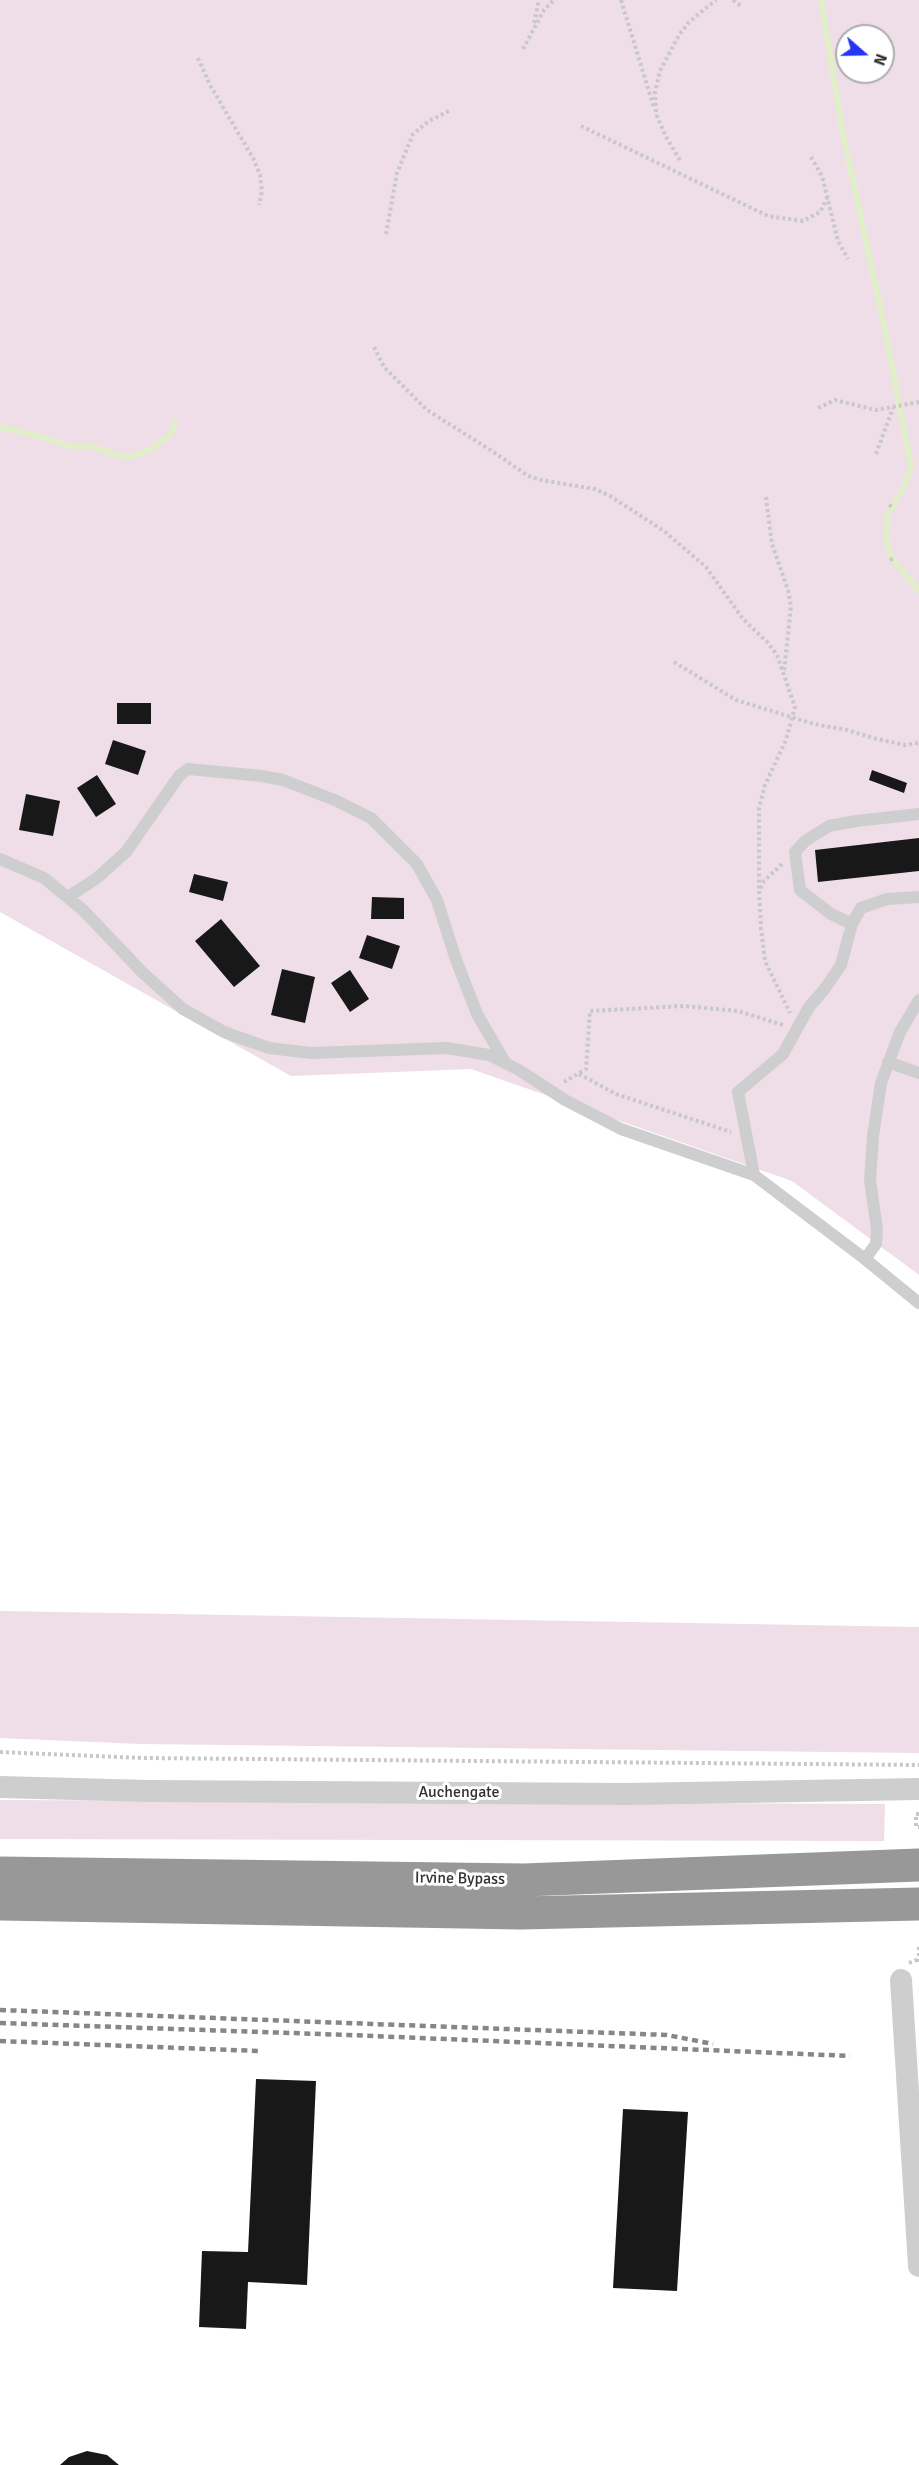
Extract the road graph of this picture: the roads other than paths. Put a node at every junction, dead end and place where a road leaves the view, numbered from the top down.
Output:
1 (919, 814) edge
2 (0, 859) edge
3 (68, 897) junction
4 (919, 897) edge
5 (852, 924) junction
6 (919, 1000) edge
7 (915, 1014) edge
8 (888, 1062) junction
9 (505, 1064) junction
10 (919, 1074) edge
11 (754, 1175) junction
12 (865, 1259) junction
13 (919, 1303) edge
14 (0, 1788) edge
15 (919, 1789) edge
16 (919, 1865) edge
17 (0, 1873) edge
18 (0, 1904) edge
19 (919, 1904) edge
20 (901, 1980) dead end
21 (917, 2200) edge
22 (919, 2266) edge

1 - 5 lane
2 - 3 lane
3 - 9 lane
3 - 9 lane
4 - 5 lane
5 - 11 lane
6 - 7 lane
7 - 8 lane
8 - 10 lane
8 - 12 lane
9 - 11 lane
11 - 12 lane
12 - 13 lane
14 - 15 street, Auchengate
16 - 17 highway, Irvine Bypass
18 - 19 highway, Irvine Bypass
20 - 21 street
21 - 22 street

